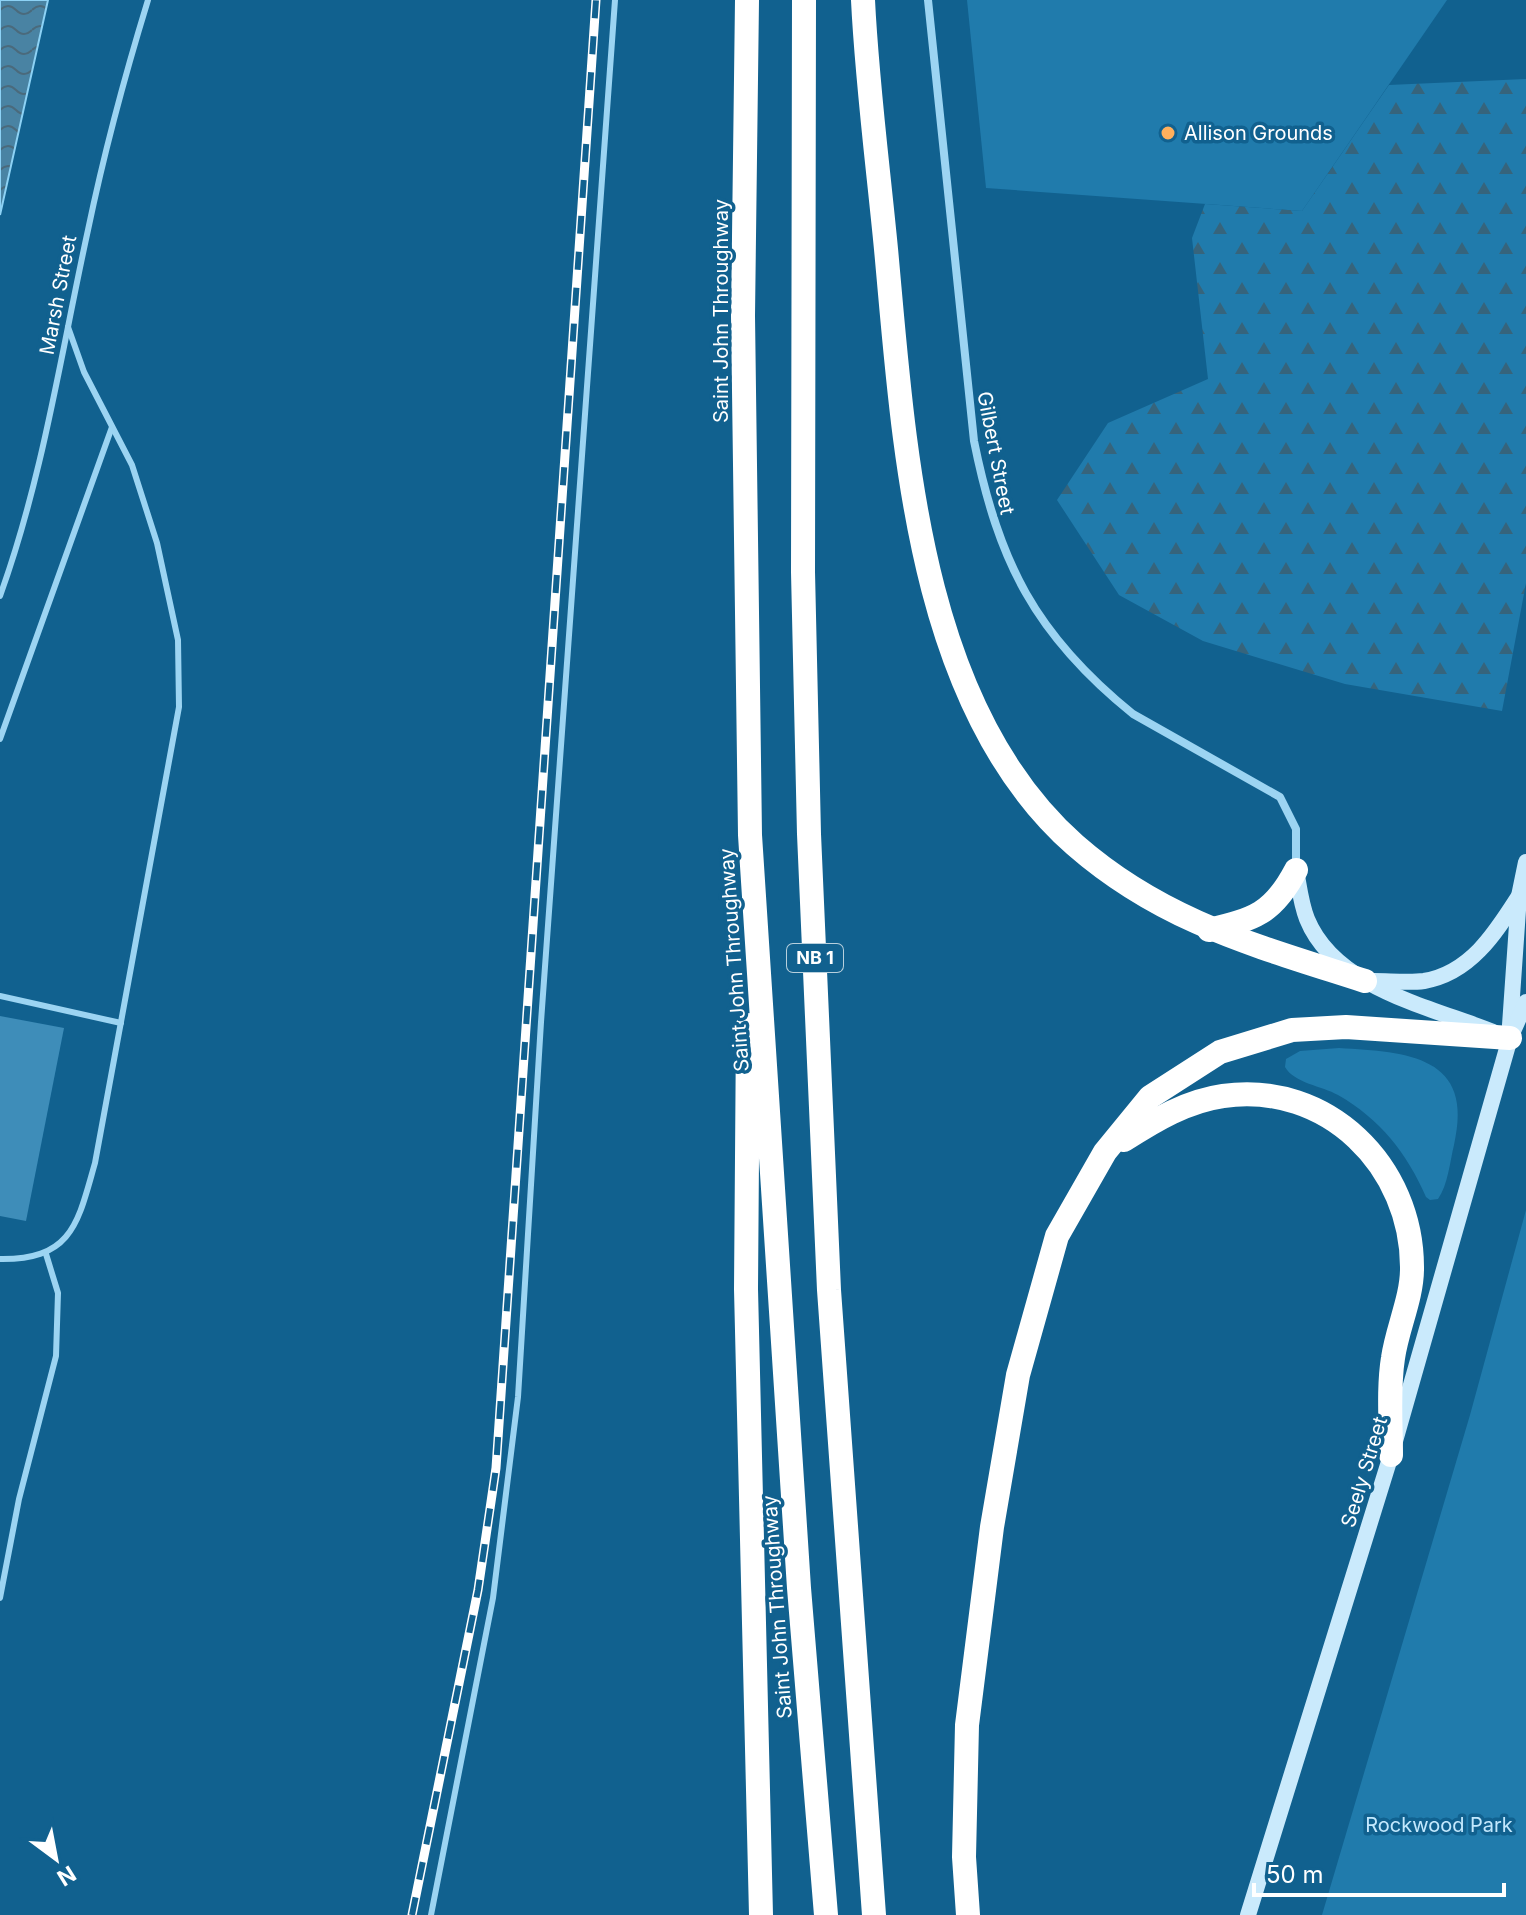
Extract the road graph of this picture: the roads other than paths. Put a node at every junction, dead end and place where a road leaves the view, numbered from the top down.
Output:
1 (148, 0) edge
2 (615, 0) edge
3 (747, 0) edge
4 (804, 0) edge
5 (863, 0) edge
6 (928, 0) edge
7 (68, 327) junction
8 (112, 427) junction
9 (0, 596) edge
10 (0, 739) edge
11 (750, 835) junction
12 (1526, 862) edge
13 (1296, 870) junction
14 (1519, 896) junction
15 (1209, 930) junction
16 (1365, 981) junction
17 (0, 996) edge
18 (1526, 1002) edge
19 (121, 1023) junction
20 (1510, 1038) junction
21 (1105, 1152) junction
22 (46, 1254) junction
23 (0, 1259) edge
24 (1391, 1455) junction
25 (0, 1598) edge
26 (431, 1915) edge
27 (761, 1915) edge
28 (826, 1915) edge
29 (874, 1915) edge
30 (968, 1915) edge
31 (1248, 1915) edge

1 - 7 lane, Marsh Street
2 - 26 lane
3 - 11 highway, Saint John Throughway / NB 1
4 - 29 highway, NB 1
5 - 15 highway
6 - 13 street, Gilbert Street
7 - 8 lane
7 - 9 lane, Marsh Street
8 - 10 lane
8 - 19 lane
11 - 27 highway
11 - 28 highway, Saint John Throughway / NB 1
12 - 14 main road, Seely Street
13 - 15 highway
13 - 16 main road
14 - 16 main road
14 - 20 main road, Seely Street
15 - 16 highway
16 - 20 main road
17 - 19 lane
18 - 20 main road, Seely Street
19 - 22 lane
20 - 21 highway
20 - 24 main road, Seely Street
21 - 24 highway
21 - 30 highway
22 - 23 lane
22 - 25 lane
24 - 31 main road, Seely Street

